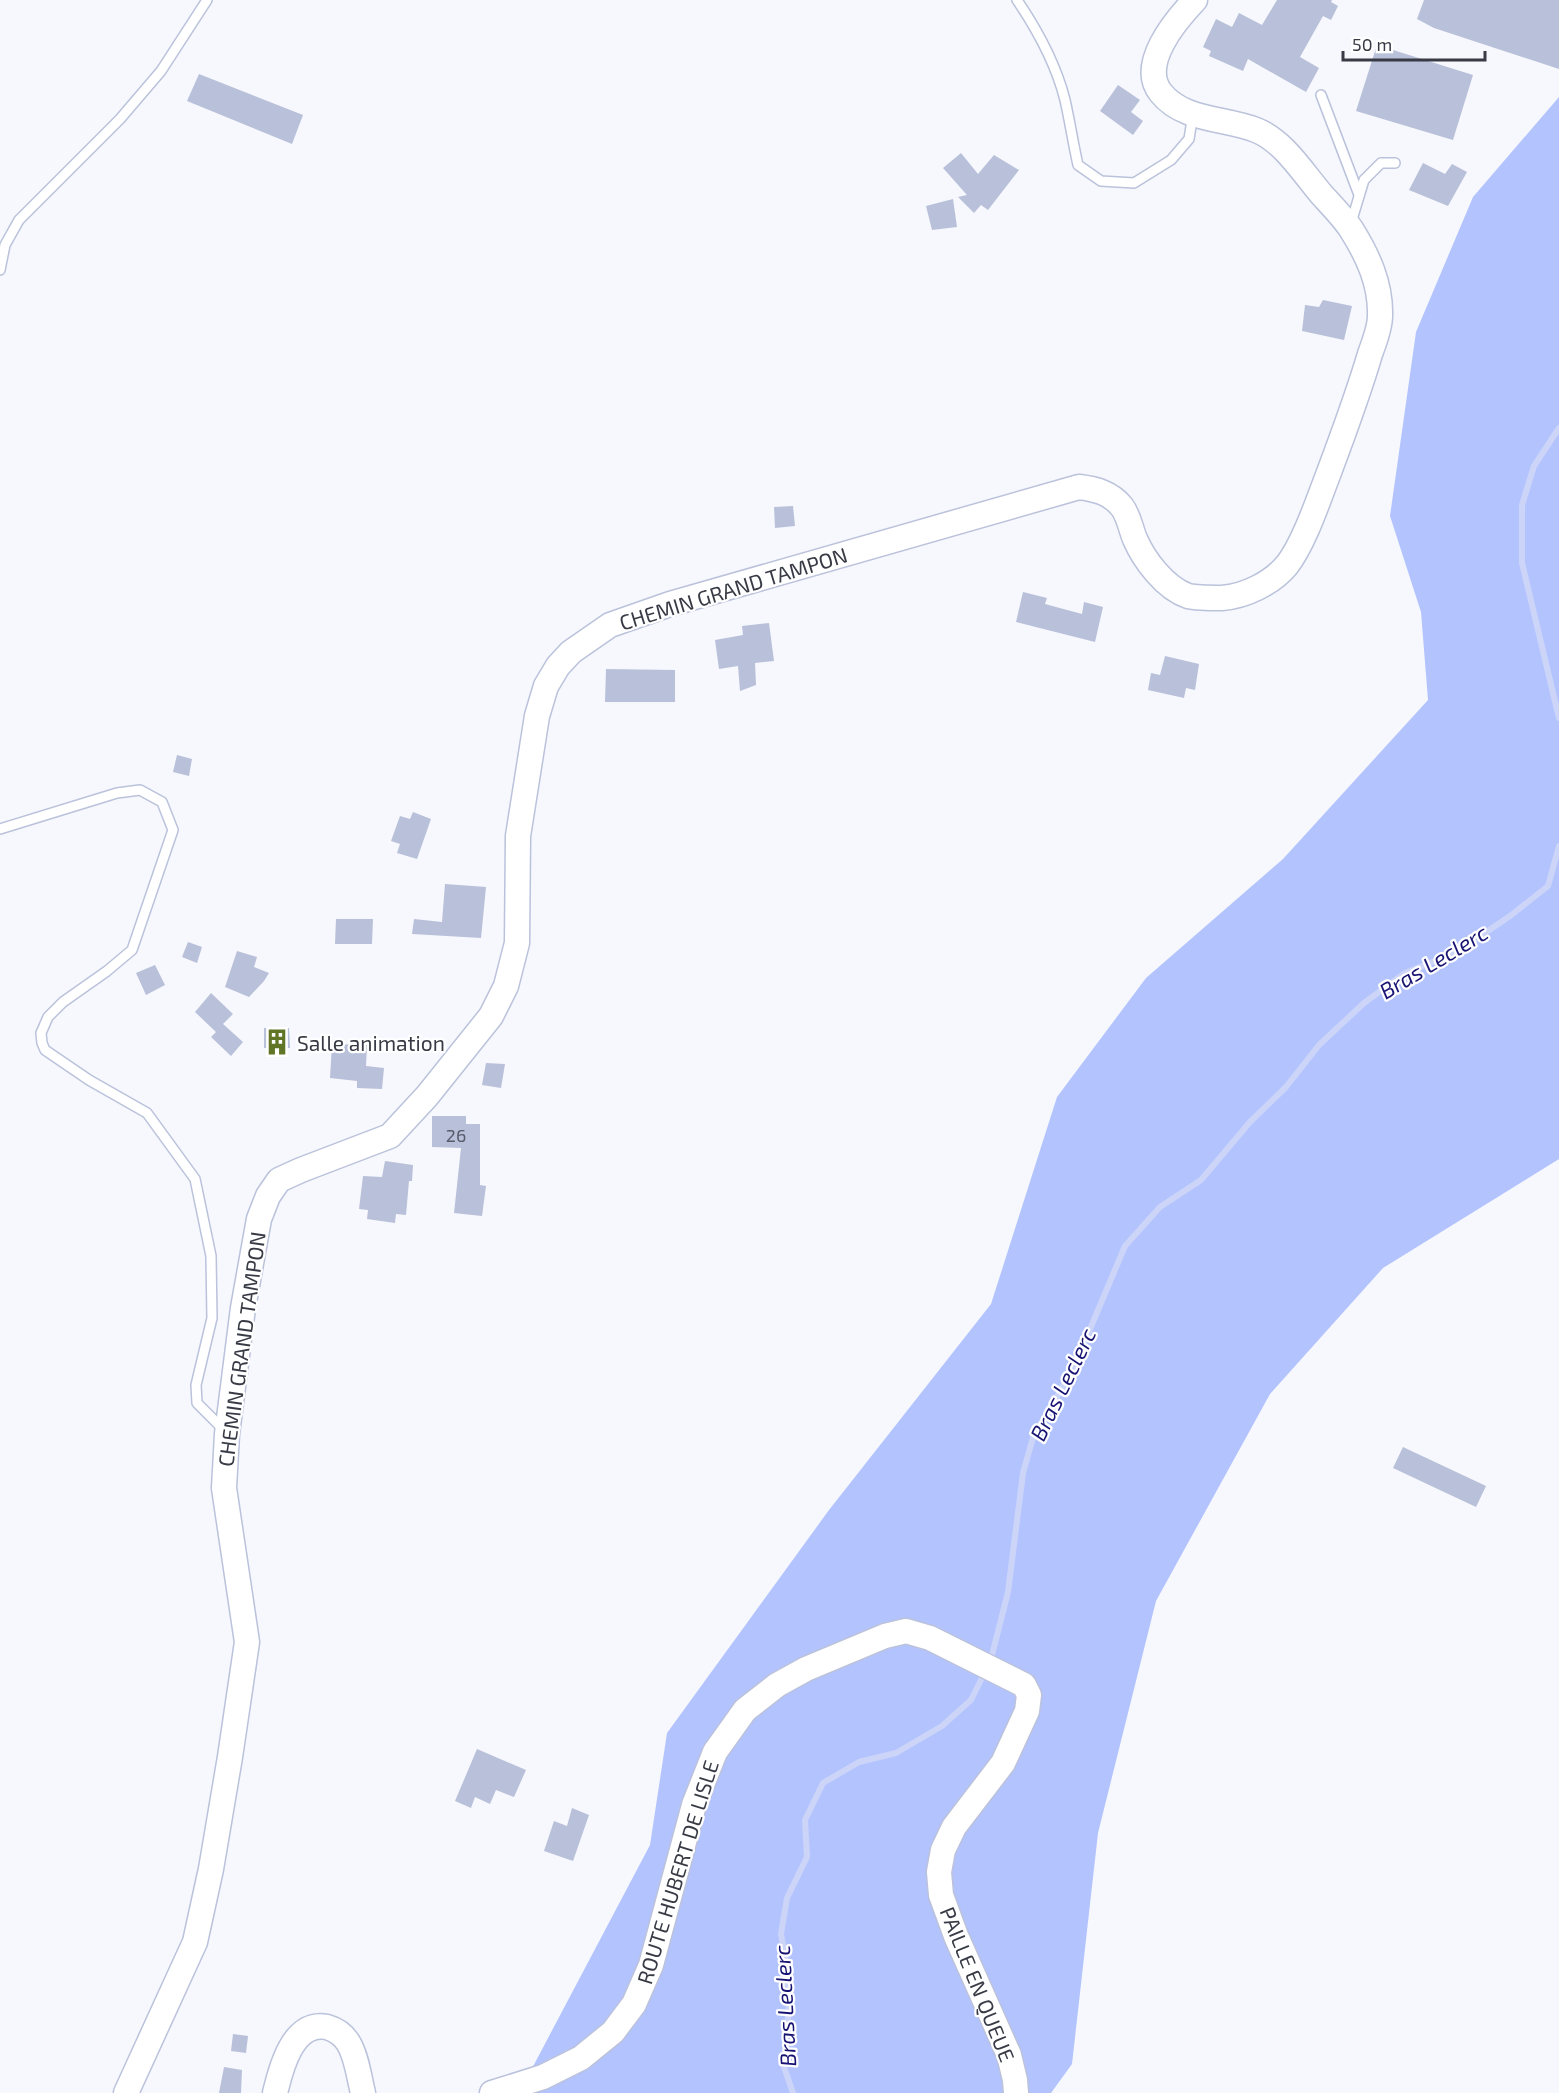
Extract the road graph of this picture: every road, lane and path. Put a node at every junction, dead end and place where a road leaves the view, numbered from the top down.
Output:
1 (207, 0) edge
2 (1017, 0) edge
3 (1195, 0) edge
4 (1321, 95) dead end
5 (1193, 114) junction
6 (1395, 163) dead end
7 (1359, 195) junction
8 (1350, 228) junction
9 (0, 270) edge
10 (0, 829) edge
11 (227, 1434) junction
12 (1024, 1685) joint
13 (126, 2093) edge
14 (275, 2093) edge
15 (363, 2093) edge
16 (492, 2093) edge
17 (1016, 2093) edge

1 - 9 lane
2 - 5 lane
3 - 5 main road, CHEMIN GRAND TAMPON
4 - 7 lane
5 - 8 main road, CHEMIN GRAND TAMPON
6 - 7 lane
7 - 8 lane
8 - 11 main road, CHEMIN GRAND TAMPON
10 - 11 lane
11 - 13 main road, CHEMIN GRAND TAMPON
12 - 16 main road, ROUTE HUBERT DE LISLE
12 - 17 main road, PAILLE EN QUEUE
14 - 15 main road

